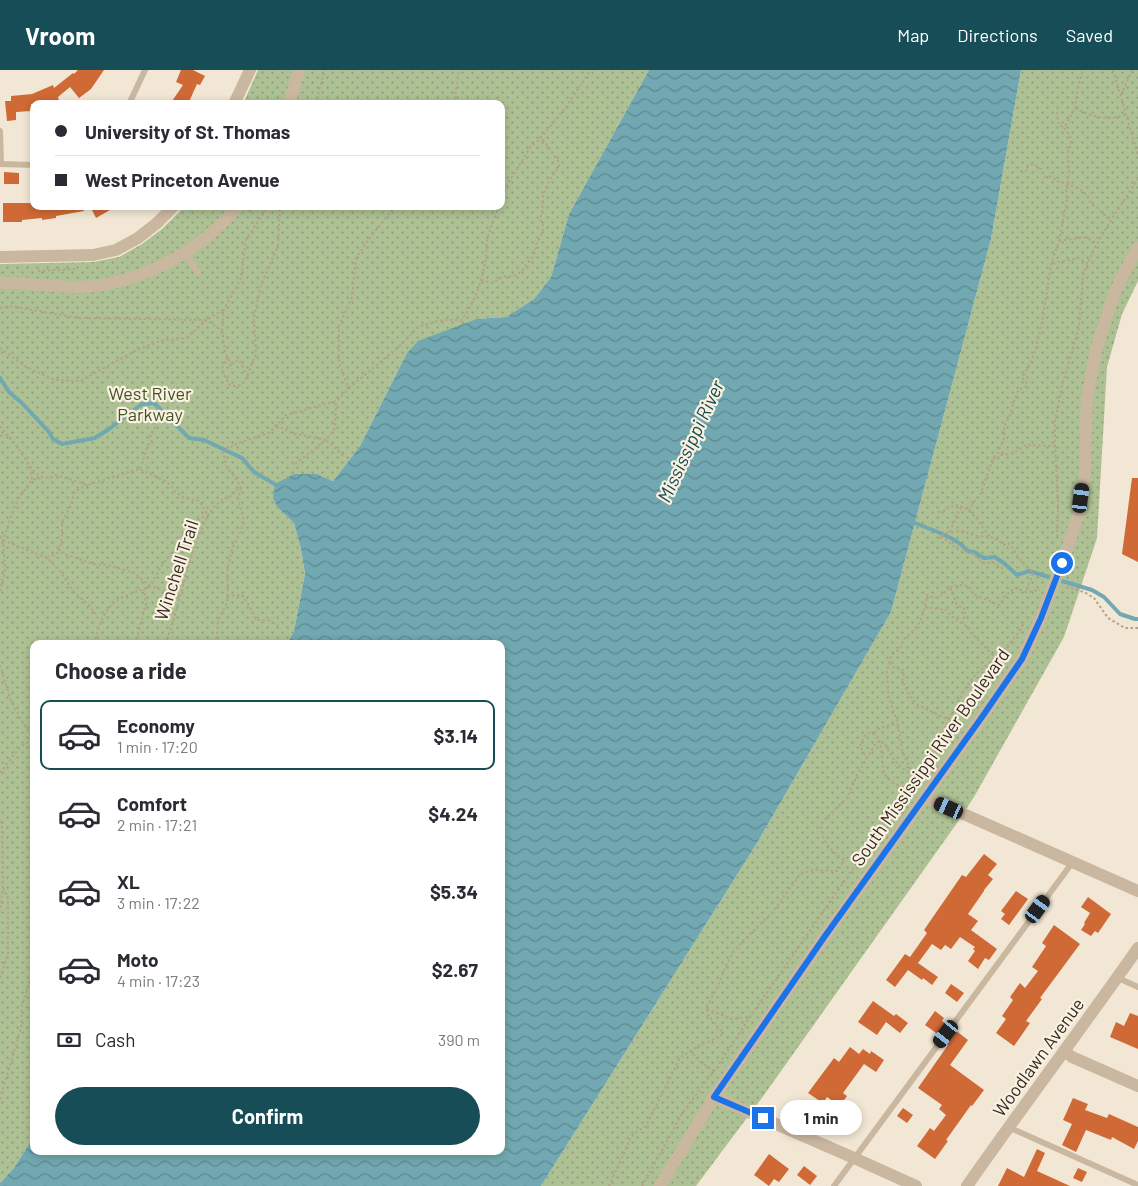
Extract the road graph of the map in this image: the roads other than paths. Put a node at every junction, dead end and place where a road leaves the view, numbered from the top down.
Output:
1 (145, 70) edge
2 (250, 70) edge
3 (299, 70) edge
4 (131, 100) edge
5 (236, 100) edge
6 (290, 100) edge
7 (0, 131) edge
8 (1, 164) edge
9 (30, 166) edge
10 (170, 210) edge
11 (235, 210) edge
12 (1138, 247) edge
13 (184, 252) junction
14 (0, 257) edge
15 (198, 273) dead end
16 (0, 283) edge
17 (925, 797) junction
18 (1072, 863) junction
19 (1138, 891) edge
20 (1138, 948) edge
21 (1118, 978) junction
22 (1138, 987) edge
23 (1064, 1051) junction
24 (1138, 1086) edge
25 (714, 1097) junction
26 (1008, 1127) junction
27 (854, 1158) junction
28 (1138, 1185) edge
29 (660, 1186) edge
30 (834, 1186) edge
31 (916, 1186) edge
32 (967, 1186) edge

1 - 4 lane
2 - 5 street
3 - 6 street
7 - 8 lane
8 - 9 lane
10 - 14 street
11 - 13 street
12 - 17 street, South Mississippi River Boulevard, bridge
13 - 15 lane
13 - 16 street
17 - 18 street
17 - 25 street, South Mississippi River Boulevard
18 - 19 street
18 - 27 lane
20 - 21 street, Woodlawn Avenue
21 - 22 lane
21 - 23 street, Woodlawn Avenue
23 - 24 street
23 - 26 street, Woodlawn Avenue
25 - 27 street
25 - 29 street, South Mississippi River Boulevard
26 - 28 lane
26 - 32 street, Woodlawn Avenue
27 - 30 lane
27 - 31 street

